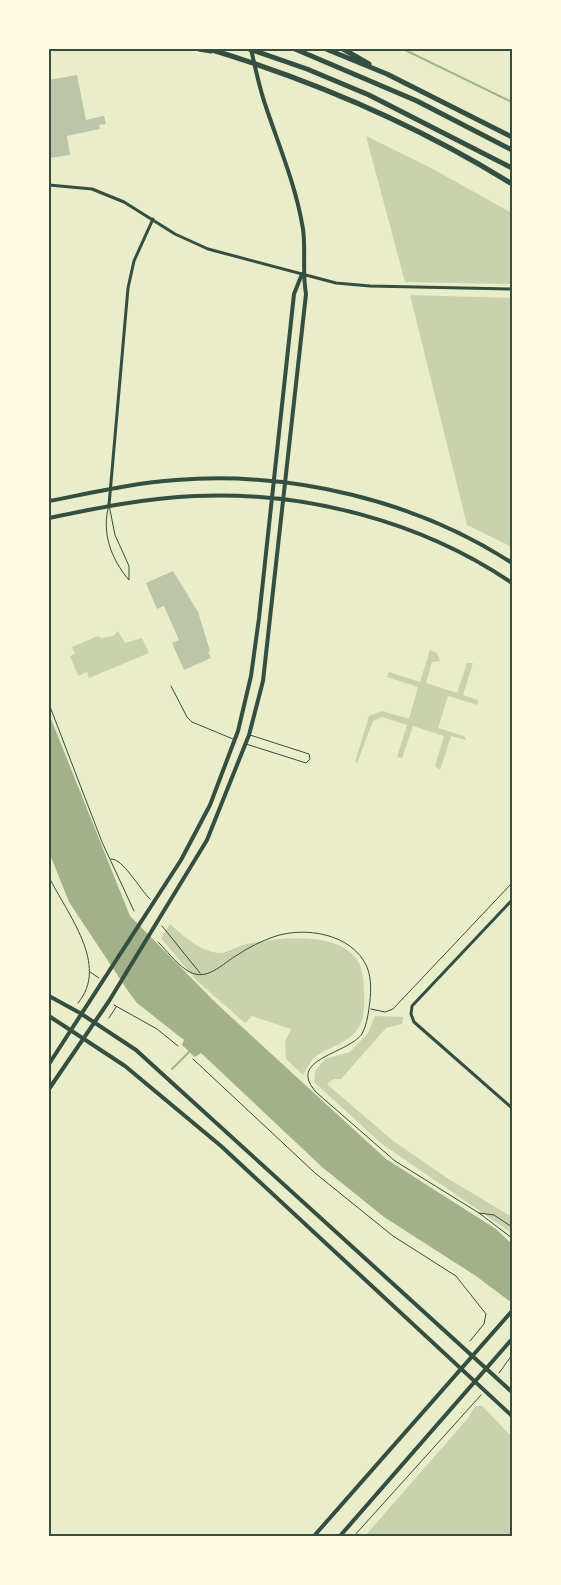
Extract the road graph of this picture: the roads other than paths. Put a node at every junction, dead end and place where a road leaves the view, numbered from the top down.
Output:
1 (199, 49) edge
2 (209, 49) edge
3 (250, 49) edge
4 (295, 49) edge
5 (326, 49) edge
6 (344, 49) edge
7 (222, 52) junction
8 (387, 74) junction
9 (512, 137) edge
10 (512, 150) edge
11 (512, 168) edge
12 (512, 184) edge
13 (49, 185) edge
14 (153, 219) junction
15 (302, 274) junction
16 (512, 289) edge
17 (275, 482) junction
18 (286, 483) junction
19 (110, 490) junction
20 (272, 499) junction
21 (284, 500) junction
22 (49, 501) edge
23 (110, 505) junction
24 (49, 518) edge
25 (512, 563) edge
26 (512, 583) edge
27 (171, 686) dead end
28 (249, 735) junction
29 (235, 740) junction
30 (246, 744) junction
31 (512, 900) edge
32 (49, 996) edge
33 (81, 1014) junction
34 (49, 1016) edge
35 (95, 1024) junction
36 (71, 1029) junction
37 (85, 1038) junction
38 (49, 1064) edge
39 (49, 1089) edge
40 (512, 1108) edge
41 (512, 1311) edge
42 (512, 1339) edge
43 (474, 1356) junction
44 (463, 1368) junction
45 (487, 1368) junction
46 (475, 1381) junction
47 (512, 1392) edge
48 (512, 1416) edge
49 (314, 1536) edge
50 (340, 1536) edge

1 - 7 highway
2 - 7 highway
3 - 11 highway
3 - 15 main road
4 - 10 highway
5 - 8 highway
6 - 8 highway
7 - 12 highway
8 - 9 highway
13 - 14 street
14 - 15 street
14 - 19 street
15 - 16 street
15 - 17 main road
15 - 18 main road
17 - 18 main road
17 - 19 main road
17 - 20 main road
18 - 21 main road
18 - 25 main road
19 - 22 main road
19 - 23 street
20 - 21 main road
20 - 23 main road
20 - 29 main road
21 - 26 main road
21 - 28 main road
23 - 23 lane
23 - 24 main road
27 - 29 lane
28 - 30 main road
28 - 30 lane
29 - 33 main road
30 - 35 main road
31 - 40 street
32 - 33 main road
33 - 35 main road
33 - 36 main road
34 - 36 main road
35 - 37 main road
35 - 43 main road
36 - 37 main road
36 - 38 main road
37 - 39 main road
37 - 44 main road
41 - 43 main road
42 - 45 main road
43 - 44 main road
43 - 45 main road
44 - 46 main road
44 - 49 main road
45 - 46 main road
45 - 47 main road
46 - 48 main road
46 - 50 main road

